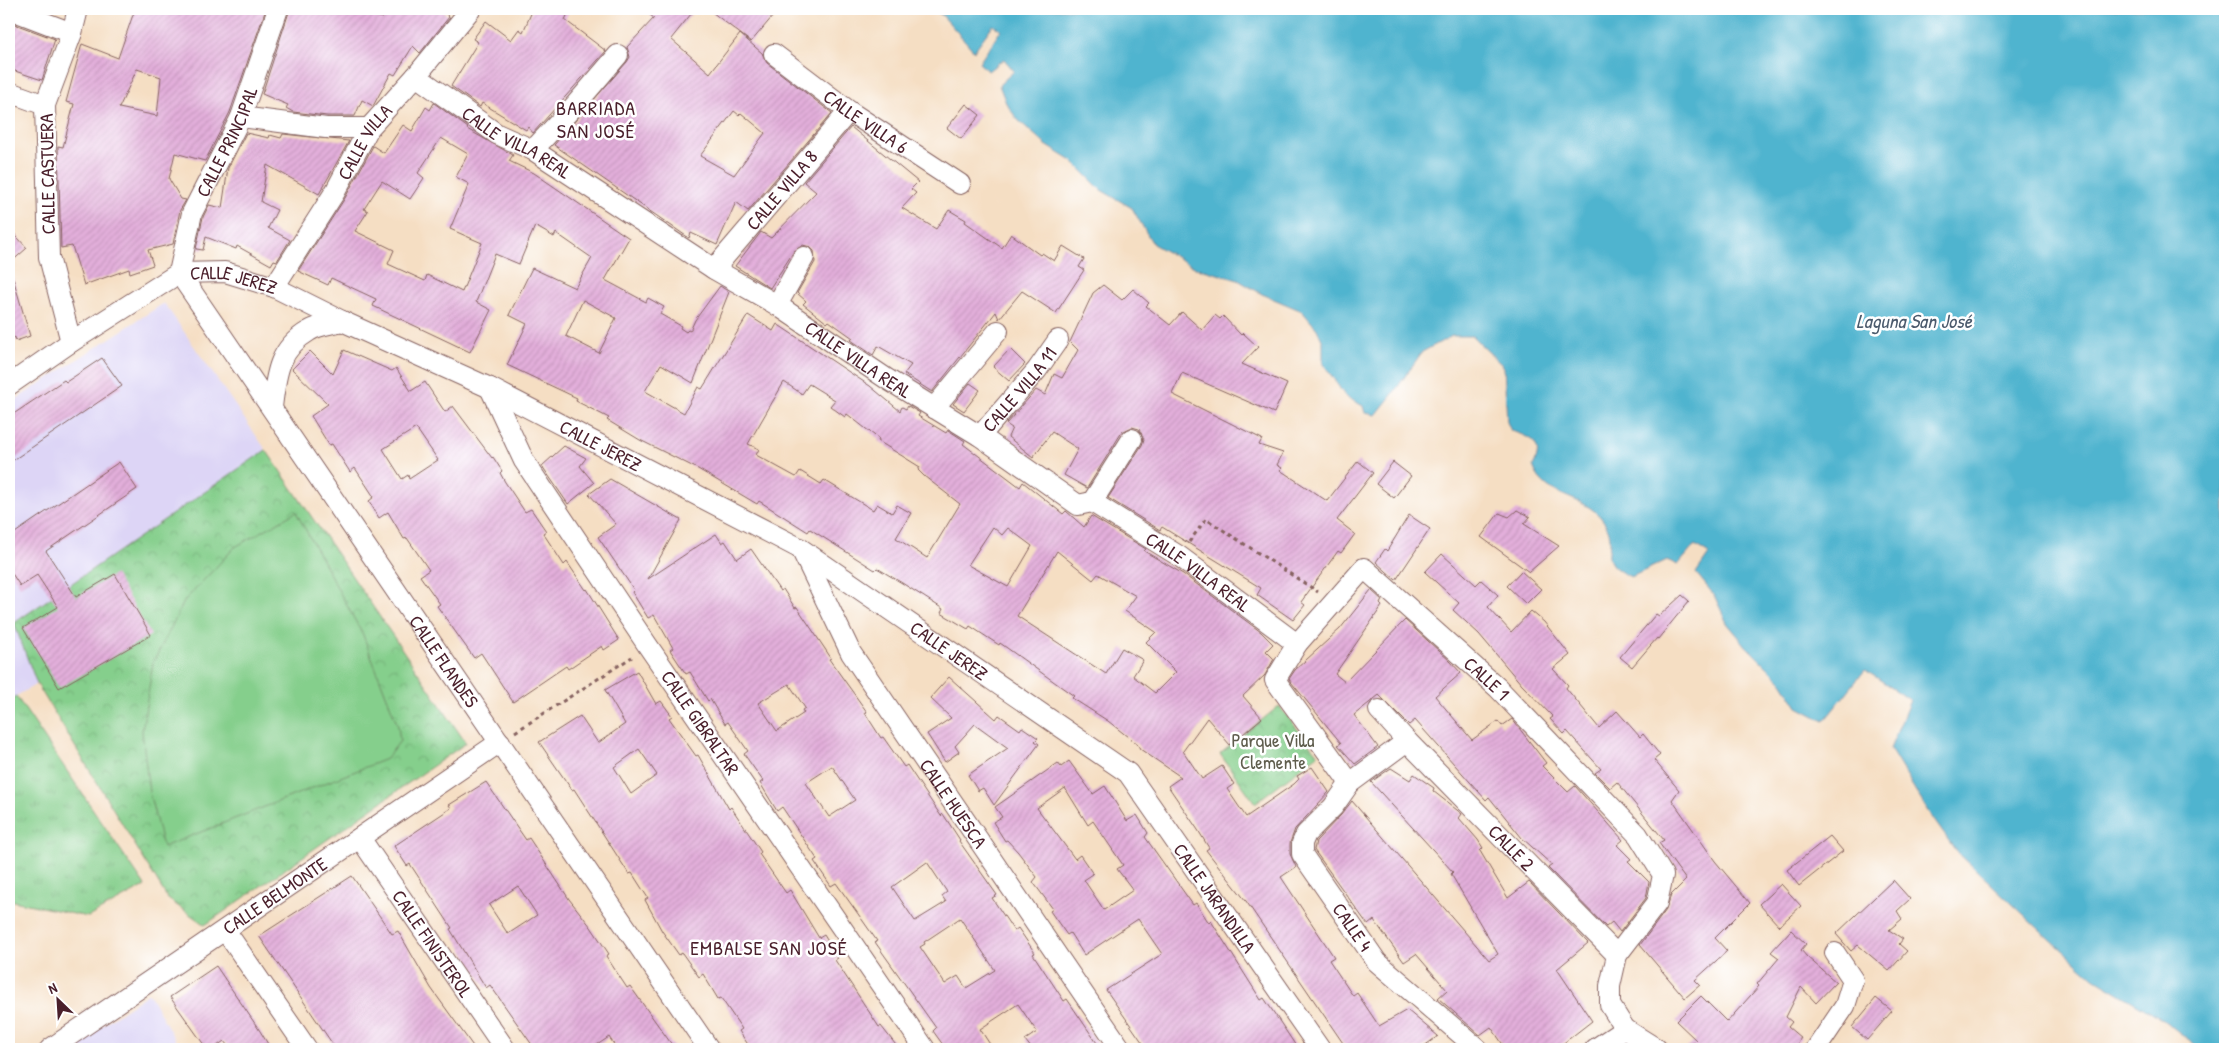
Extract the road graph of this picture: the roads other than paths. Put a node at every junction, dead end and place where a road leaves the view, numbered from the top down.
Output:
1 (9, 9) edge
2 (78, 9) edge
3 (278, 9) edge
4 (467, 10) edge
5 (72, 33) junction
6 (774, 54) dead end
7 (618, 55) dead end
8 (416, 76) junction
9 (9, 92) edge
10 (45, 105) junction
11 (849, 111) junction
12 (241, 118) junction
13 (369, 128) junction
14 (533, 150) junction
15 (960, 184) dead end
16 (804, 257) dead end
17 (714, 269) junction
18 (179, 274) junction
19 (274, 287) junction
20 (777, 305) junction
21 (342, 321) junction
22 (998, 331) dead end
23 (1058, 340) dead end
24 (71, 342) junction
25 (9, 385) edge
26 (490, 388) junction
27 (272, 407) junction
28 (934, 408) junction
29 (980, 436) junction
30 (1132, 439) dead end
31 (1092, 502) junction
32 (801, 549) junction
33 (1297, 644) junction
34 (1379, 710) dead end
35 (1407, 741) junction
36 (500, 742) junction
37 (1100, 755) joint
38 (1350, 783) junction
39 (360, 838) junction
40 (225, 930) junction
41 (1836, 953) dead end
42 (1617, 955) junction
43 (1625, 1029) junction
44 (50, 1049) edge
45 (307, 1049) edge
46 (505, 1049) edge
47 (709, 1049) edge
48 (925, 1049) edge
49 (1121, 1049) edge
50 (1320, 1049) edge
51 (1478, 1049) edge
52 (1595, 1049) edge
53 (1657, 1049) edge
54 (1816, 1049) edge

1 - 5 street
2 - 5 street, CALLE CASTUERA
3 - 12 street, CALLE PRINCIPAL
4 - 8 street, CALLE VILLA
5 - 10 street, CALLE CASTUERA
6 - 11 street, CALLE VILLA 6
7 - 14 street
8 - 13 street, CALLE VILLA
8 - 14 street, CALLE VILLA REAL
9 - 10 street
10 - 24 street, CALLE CASTUERA
11 - 15 street, CALLE VILLA 6
11 - 17 street, CALLE VILLA 8
12 - 13 street
12 - 18 street, CALLE PRINCIPAL
13 - 19 street, CALLE VILLA
14 - 17 street, CALLE VILLA REAL
16 - 20 street
17 - 20 street, CALLE VILLA REAL
18 - 19 street, CALLE JEREZ
18 - 24 street, CALLE JEREZ
18 - 27 street, CALLE FLANDES
19 - 21 street, CALLE JEREZ
20 - 28 street, CALLE VILLA REAL
21 - 26 street, CALLE JEREZ
21 - 27 street
22 - 28 street
23 - 29 street, CALLE VILLA 11
24 - 25 street, CALLE JEREZ
26 - 32 street, CALLE JEREZ
26 - 48 street, CALLE GIBRALTAR
27 - 36 street, CALLE FLANDES
28 - 29 street, CALLE VILLA REAL
29 - 31 street, CALLE VILLA REAL
30 - 31 street
31 - 33 street, CALLE VILLA REAL
32 - 37 street, CALLE JEREZ
32 - 49 street, CALLE HUESCA
33 - 38 street, CALLE 1
33 - 42 street, CALLE 1
34 - 35 street, CALLE 2
35 - 38 street
35 - 42 street, CALLE 2
36 - 39 street, CALLE BELMONTE
36 - 47 street, CALLE FLANDES
37 - 50 street, CALLE JARANDILLA
38 - 51 street, CALLE 4
39 - 40 street, CALLE BELMONTE
39 - 46 street, CALLE FINISTEROL
40 - 44 street, CALLE BELMONTE
40 - 45 street
41 - 54 street
42 - 43 street, CALLE 1
43 - 52 street
43 - 53 street

